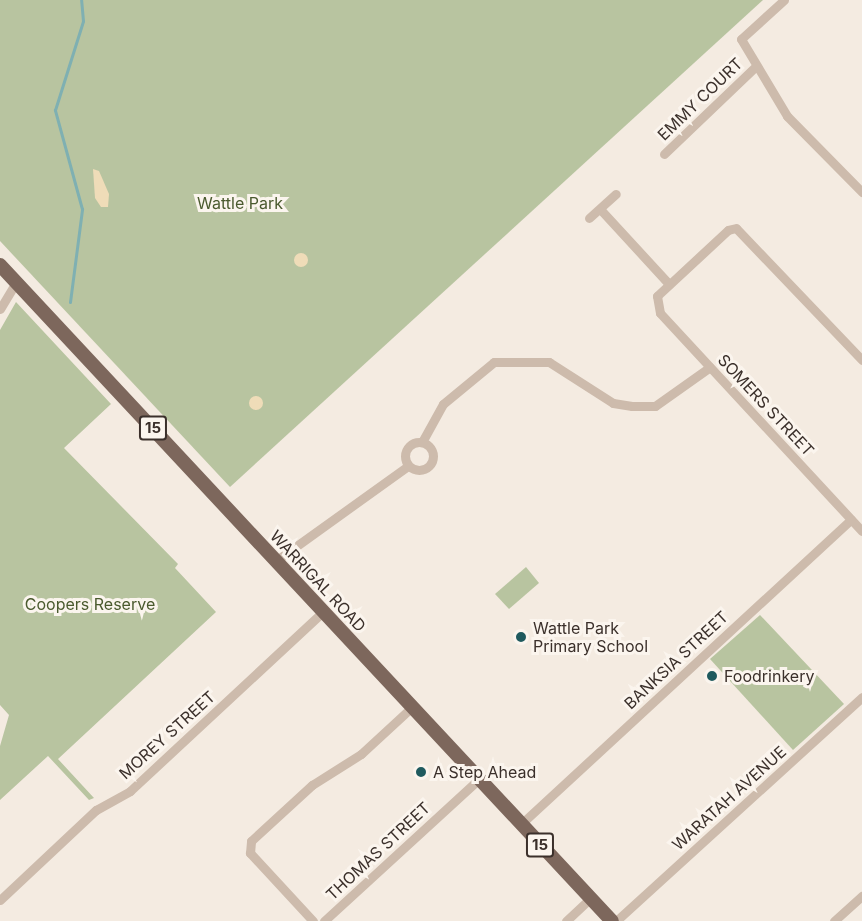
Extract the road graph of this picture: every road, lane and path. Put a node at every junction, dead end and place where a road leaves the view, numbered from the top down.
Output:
1 (784, 0) edge
2 (756, 66) junction
3 (664, 154) dead end
4 (862, 192) edge
5 (616, 194) dead end
6 (600, 209) junction
7 (589, 218) dead end
8 (0, 265) edge
9 (16, 282) junction
10 (669, 284) junction
11 (0, 309) edge
12 (862, 360) edge
13 (710, 367) junction
14 (422, 442) junction
15 (408, 466) junction
16 (851, 519) junction
17 (862, 531) edge
18 (277, 560) junction
19 (324, 611) junction
20 (862, 697) edge
21 (412, 707) junction
22 (479, 779) junction
23 (521, 824) junction
24 (862, 896) edge
25 (591, 898) junction
26 (0, 900) edge
27 (313, 921) edge
28 (324, 921) edge
29 (566, 921) edge
30 (614, 921) edge
31 (834, 921) edge

1 - 2 street
2 - 3 street, EMMY COURT
2 - 4 street
5 - 6 street
6 - 7 street
6 - 10 street
8 - 9 main road, WARRIGAL ROAD / 15
9 - 11 street
9 - 18 main road, WARRIGAL ROAD / 15
10 - 12 street
10 - 13 street, SOMERS STREET
13 - 14 street
13 - 16 street, SOMERS STREET
14 - 15 street
14 - 15 street
15 - 18 street
16 - 17 street, SOMERS STREET
16 - 23 street, BANKSIA STREET
18 - 19 main road, WARRIGAL ROAD / 15
19 - 21 main road, WARRIGAL ROAD / 15
19 - 26 street, MOREY STREET
20 - 30 street, WARATAH AVENUE
21 - 22 main road, WARRIGAL ROAD / 15
21 - 27 street
22 - 23 main road, WARRIGAL ROAD / 15
22 - 28 street, THOMAS STREET
23 - 25 main road, WARRIGAL ROAD / 15
24 - 31 street
25 - 29 street
25 - 30 main road, WARRIGAL ROAD / 15

